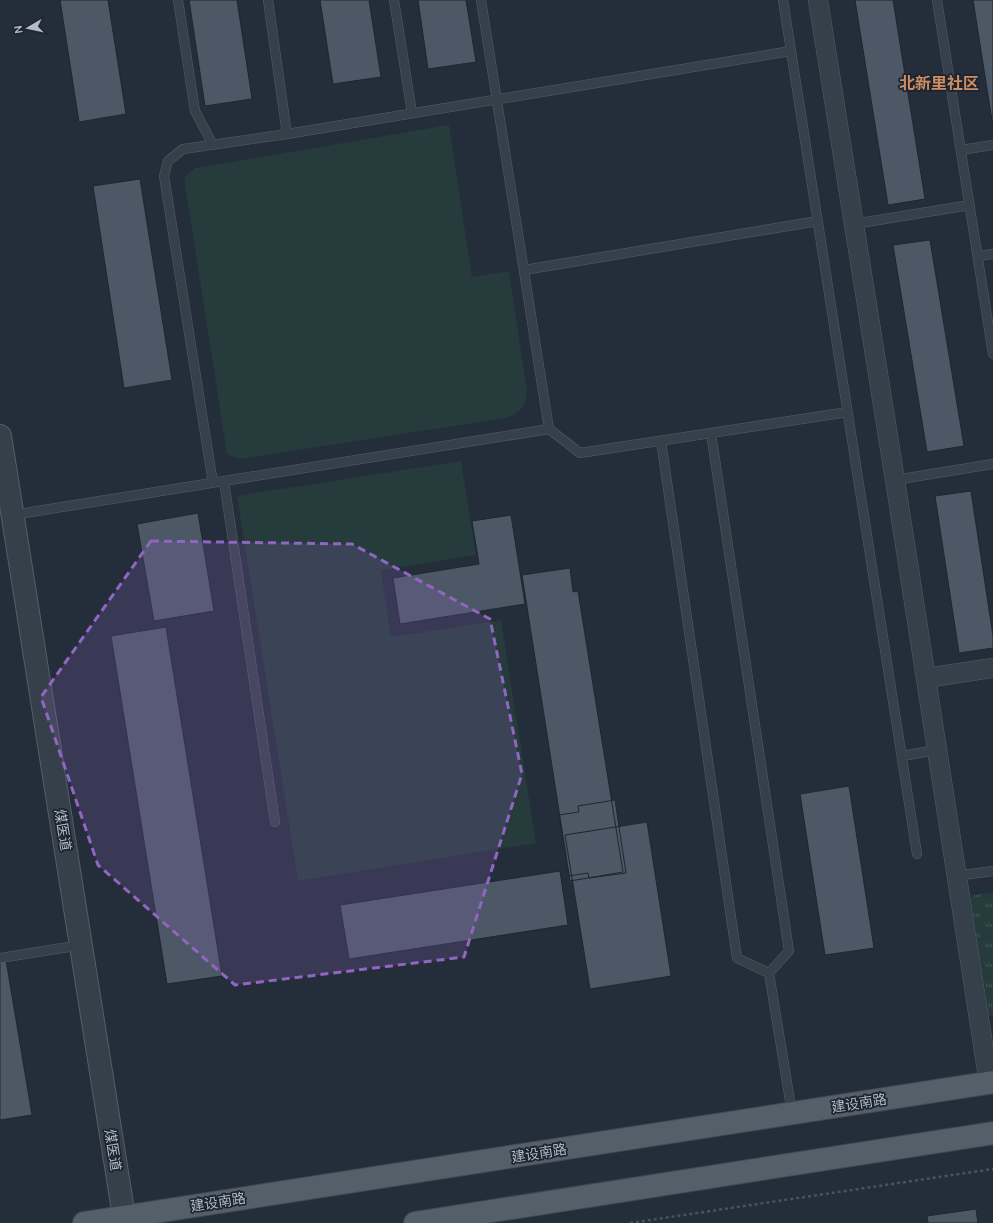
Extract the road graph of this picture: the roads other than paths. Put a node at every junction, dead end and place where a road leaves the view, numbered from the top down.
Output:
1 (178, 0) edge
2 (268, 0) edge
3 (394, 0) edge
4 (481, 0) edge
5 (783, 0) edge
6 (818, 0) edge
7 (937, 0) edge
8 (791, 51) junction
9 (497, 99) junction
10 (412, 113) junction
11 (287, 134) junction
12 (213, 145) junction
13 (993, 145) edge
14 (961, 150) junction
15 (970, 205) junction
16 (818, 221) junction
17 (854, 224) junction
18 (993, 254) edge
19 (978, 256) junction
20 (524, 270) junction
21 (993, 354) edge
22 (848, 412) junction
23 (549, 429) junction
24 (711, 433) junction
25 (0, 436) edge
26 (661, 441) junction
27 (993, 464) edge
28 (895, 480) junction
29 (224, 481) junction
30 (213, 483) junction
31 (12, 515) junction
32 (993, 668) edge
33 (926, 678) junction
34 (937, 750) junction
35 (902, 756) junction
36 (275, 822) dead end
37 (917, 854) dead end
38 (993, 870) edge
39 (956, 876) junction
40 (81, 945) junction
41 (0, 958) edge
42 (769, 973) junction
43 (991, 1082) edge
44 (792, 1113) junction
45 (993, 1133) edge
46 (124, 1220) edge
47 (84, 1223) edge
48 (414, 1223) edge

1 - 12 lane
2 - 11 lane
3 - 10 lane
4 - 9 lane
5 - 8 lane
6 - 17 street
7 - 14 lane
8 - 9 lane
8 - 16 lane
9 - 10 lane
9 - 20 lane
10 - 11 lane
11 - 12 lane
12 - 30 lane
13 - 14 lane
14 - 15 lane
15 - 17 lane
15 - 19 lane
16 - 20 lane
16 - 22 lane
17 - 28 street
18 - 19 lane
19 - 21 lane
20 - 23 lane
22 - 24 lane
22 - 35 lane
23 - 26 lane
23 - 29 lane
24 - 26 lane
24 - 42 lane
25 - 31 street, 煤医道
26 - 42 lane
27 - 28 lane
28 - 33 street
29 - 30 lane
29 - 36 lane
30 - 31 lane
31 - 40 street, 煤医道
32 - 33 street
33 - 34 street
34 - 35 lane
34 - 39 street
35 - 37 lane
38 - 39 lane
39 - 43 street
40 - 41 lane
40 - 46 street, 煤医道
42 - 44 lane
43 - 44 main road, 建设南路
44 - 46 main road, 建设南路
45 - 48 main road
46 - 47 main road, 建设南路

